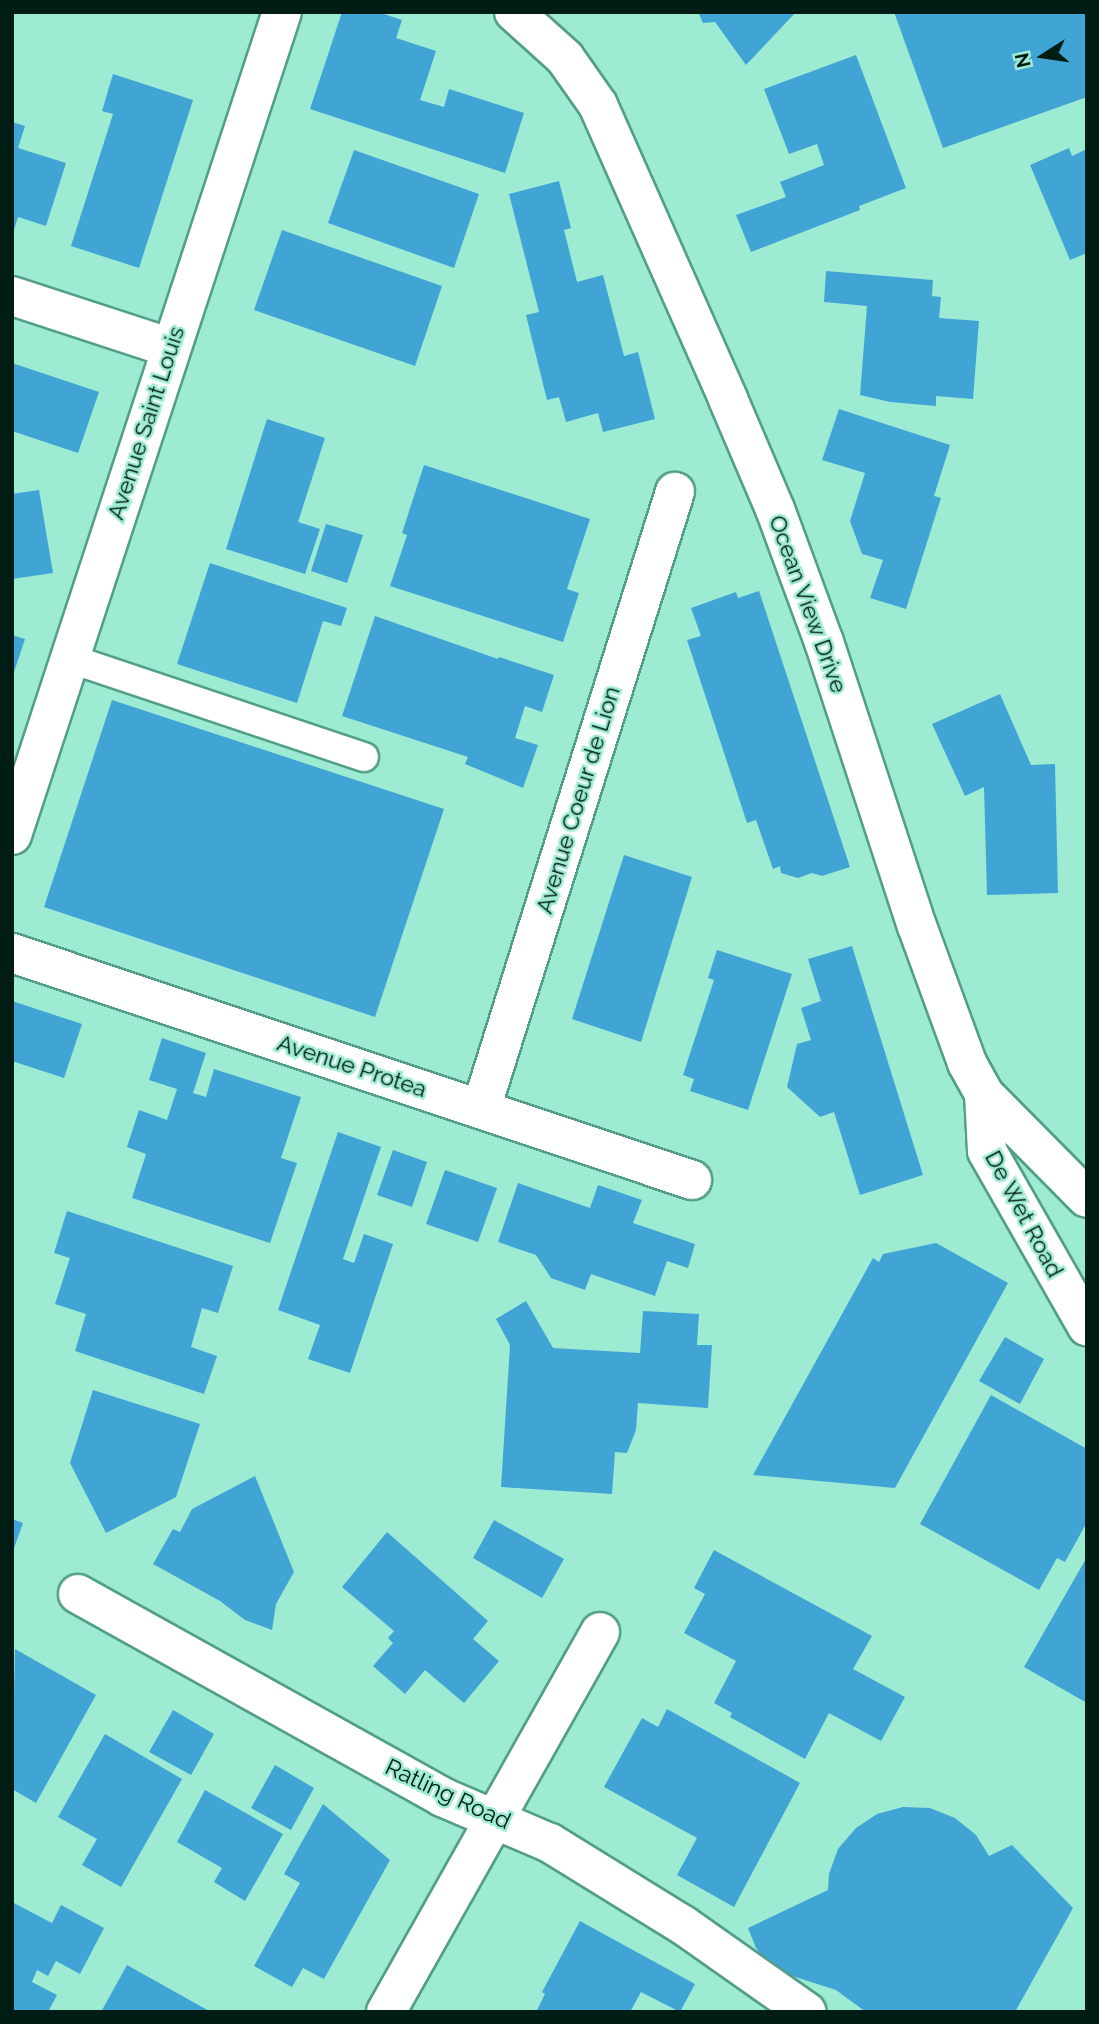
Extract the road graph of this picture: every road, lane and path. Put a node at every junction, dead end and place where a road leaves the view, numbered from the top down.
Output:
1 (282, 12) edge
2 (514, 12) edge
3 (12, 296) edge
4 (171, 348) junction
5 (675, 492) dead end
6 (68, 659) junction
7 (364, 757) dead end
8 (12, 835) edge
9 (12, 953) edge
10 (984, 1094) junction
11 (481, 1109) junction
12 (692, 1180) dead end
13 (1087, 1198) edge
14 (1087, 1326) edge
15 (78, 1594) dead end
16 (600, 1632) dead end
17 (496, 1819) junction
18 (386, 2012) edge
19 (807, 2012) edge

1 - 4 street, Avenue Saint Louis
2 - 10 street, Ocean View Drive
3 - 4 street
4 - 6 street, Avenue Saint Louis
5 - 11 street, Avenue Coeur de Lion
6 - 7 lane
6 - 8 street, Avenue Saint Louis
9 - 11 street, Avenue Protea
10 - 13 street, Ocean View Drive
10 - 14 street, De Wet Road
11 - 12 street, Avenue Protea
15 - 17 street, Ratling Road
16 - 17 street
17 - 18 street
17 - 19 street, Ratling Road

